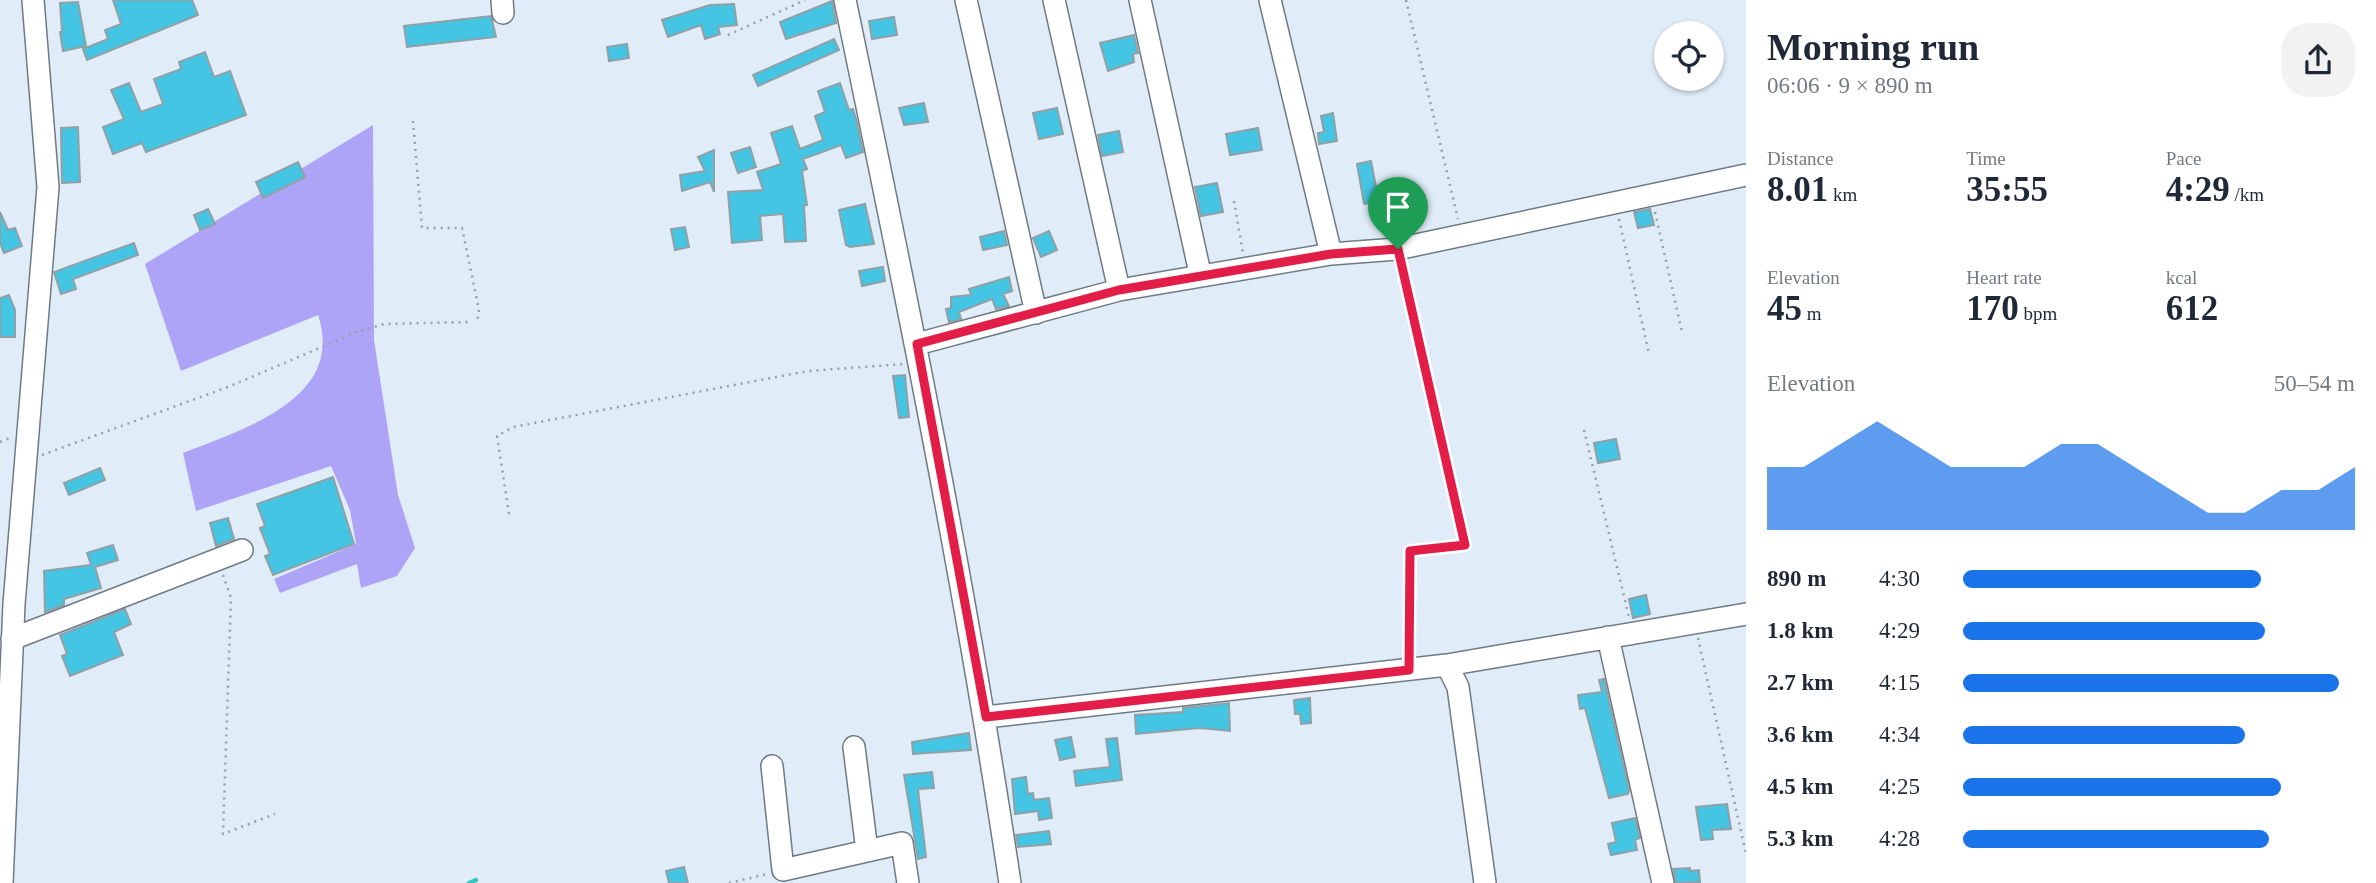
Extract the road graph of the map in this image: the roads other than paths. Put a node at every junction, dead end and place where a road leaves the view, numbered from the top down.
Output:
1 (33, 0) edge
2 (845, 0) edge
3 (966, 0) edge
4 (1054, 0) edge
5 (1140, 0) edge
6 (1270, 0) edge
7 (1746, 175) edge
8 (1331, 254) junction
9 (1200, 274) junction
10 (1119, 290) junction
11 (1036, 313) junction
12 (919, 354) junction
13 (242, 550) dead end
14 (7, 606) edge
15 (1746, 614) edge
16 (1608, 637) junction
17 (12, 639) junction
18 (1447, 665) junction
19 (986, 717) junction
20 (854, 747) dead end
21 (772, 766) dead end
22 (867, 851) junction
23 (2, 883) edge
24 (908, 883) edge
25 (1010, 883) edge
26 (1485, 883) edge
27 (1663, 883) edge

1 - 14 street
2 - 12 street
3 - 11 street
4 - 10 street
5 - 9 street
6 - 8 street
7 - 8 street
8 - 9 street
9 - 10 street
10 - 11 street
11 - 12 street
12 - 19 street
13 - 17 street
14 - 17 street
15 - 16 street
16 - 18 street
16 - 27 street
17 - 23 street
18 - 19 street
18 - 26 street
19 - 25 street
20 - 22 street
21 - 22 street
22 - 24 street

